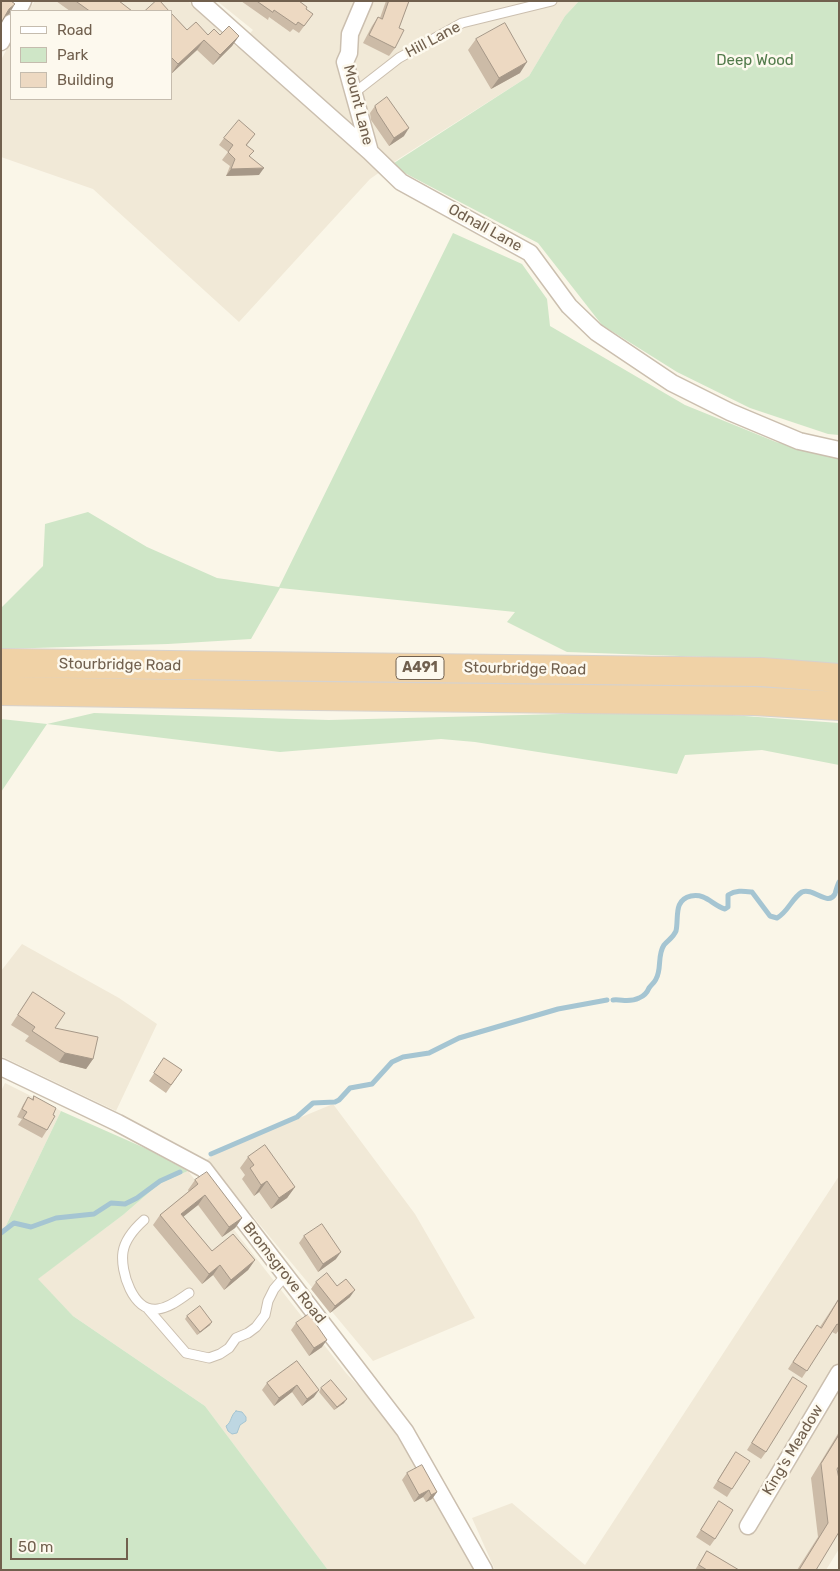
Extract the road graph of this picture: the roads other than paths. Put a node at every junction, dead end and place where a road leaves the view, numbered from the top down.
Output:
1 (200, 1) edge
2 (364, 1) edge
3 (552, 1) edge
4 (10, 25) edge
5 (1, 42) edge
6 (354, 93) junction
7 (370, 152) junction
8 (839, 450) edge
9 (1, 663) edge
10 (839, 678) edge
11 (1, 690) edge
12 (839, 706) edge
13 (1, 1067) edge
14 (144, 1220) dead end
15 (286, 1275) junction
16 (189, 1293) dead end
17 (148, 1309) junction
18 (839, 1373) edge
19 (748, 1526) dead end
20 (484, 1570) edge

1 - 7 street, Odnall Lane
2 - 6 street, Mount Lane
3 - 6 lane, Hill Lane
4 - 5 street
6 - 7 street, Mount Lane
7 - 8 street, Odnall Lane
9 - 10 highway, Stourbridge Road / A491
11 - 12 highway, Stourbridge Road / A491
13 - 15 street, Bromsgrove Road
14 - 17 lane
15 - 17 lane
15 - 20 street, Bromsgrove Road
16 - 17 lane
18 - 19 street, King's Meadow

